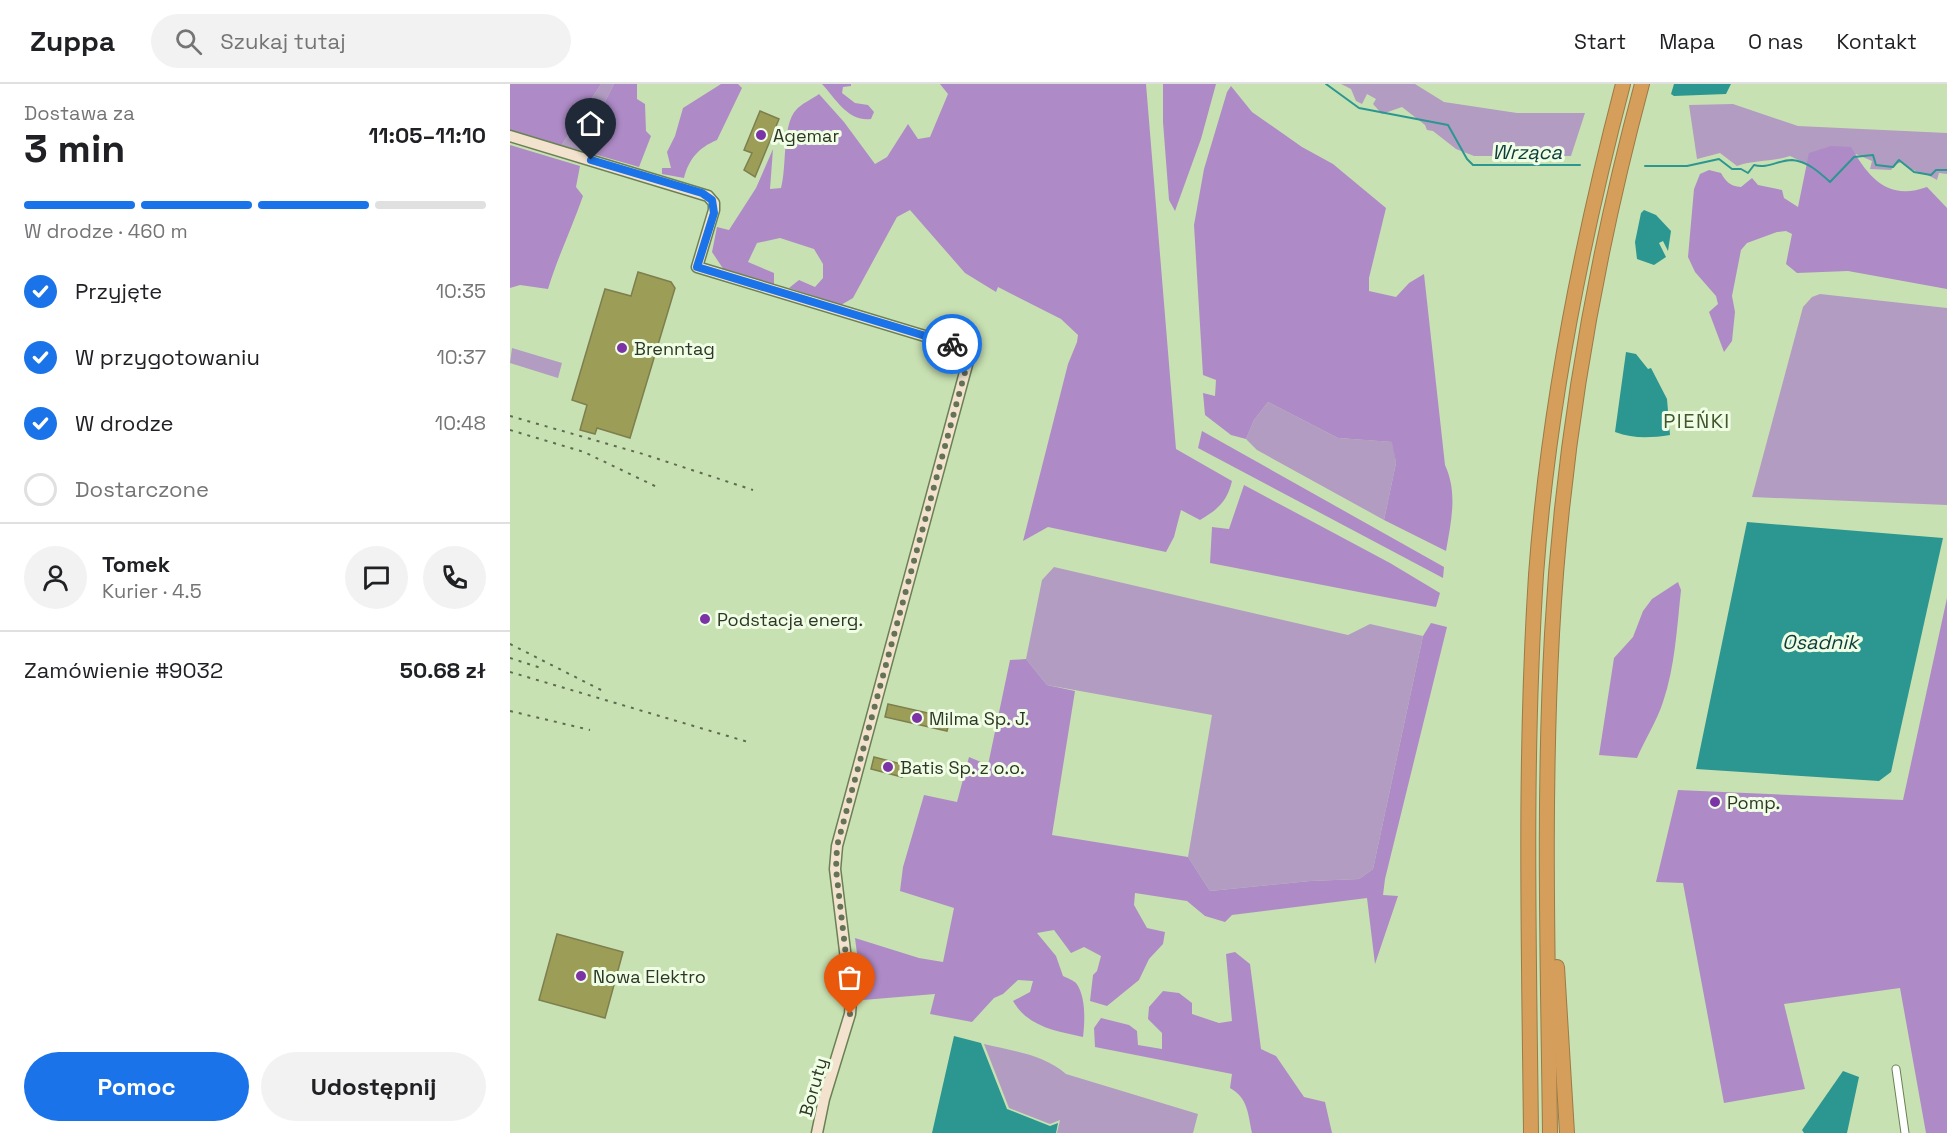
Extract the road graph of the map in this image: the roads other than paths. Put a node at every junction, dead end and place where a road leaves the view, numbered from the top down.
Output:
1 (1623, 84) edge
2 (1642, 84) edge
3 (510, 136) edge
4 (1547, 855) junction
5 (1896, 1069) dead end
6 (817, 1133) edge
7 (1531, 1133) edge
8 (1550, 1133) edge
9 (1566, 1133) edge
10 (1905, 1133) edge

1 - 7 highway
2 - 4 highway
3 - 6 street, Boruty
4 - 8 highway
4 - 9 highway
5 - 10 street

